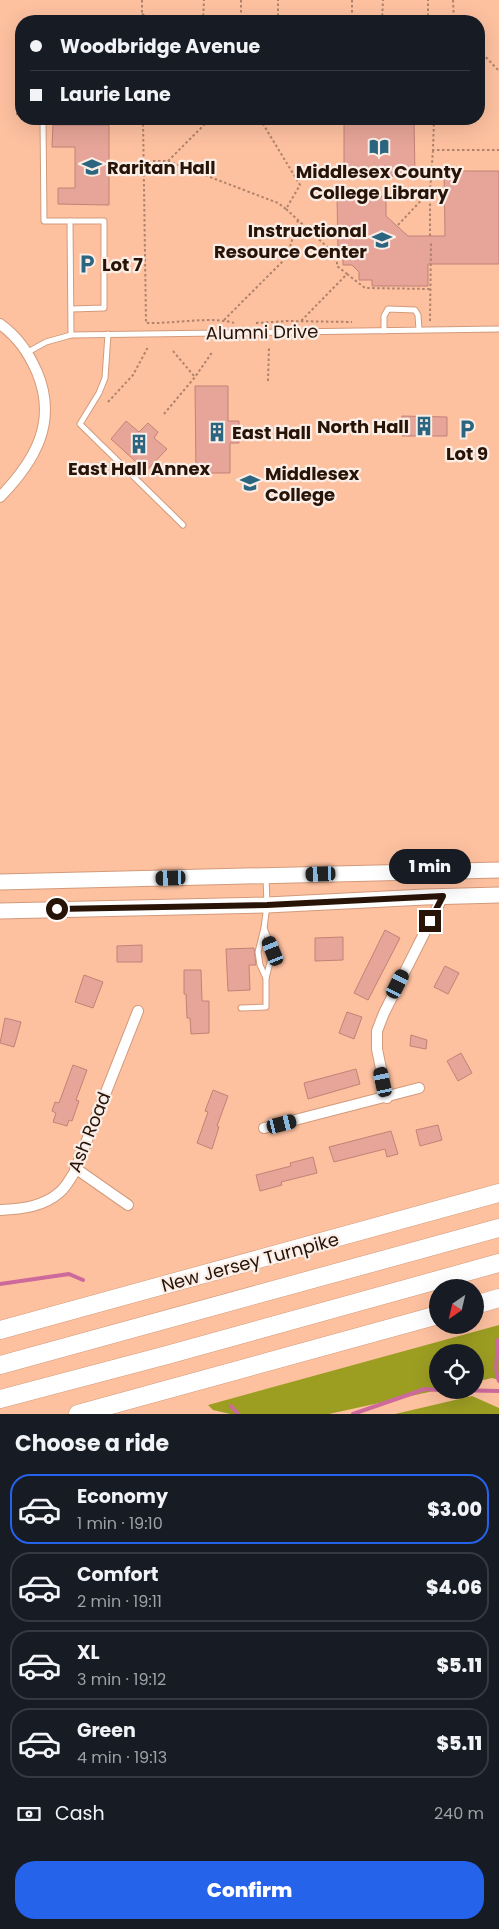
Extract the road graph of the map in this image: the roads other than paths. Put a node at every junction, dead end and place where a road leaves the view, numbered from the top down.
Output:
1 (43, 125) edge
2 (70, 221) junction
3 (71, 309) junction
4 (0, 324) edge
5 (499, 329) edge
6 (419, 330) junction
7 (384, 331) junction
8 (108, 334) junction
9 (71, 335) junction
10 (28, 352) junction
11 (0, 496) edge
12 (183, 525) dead end
13 (499, 865) edge
14 (499, 870) edge
15 (452, 871) junction
16 (266, 876) junction
17 (0, 882) edge
18 (499, 895) edge
19 (443, 896) junction
20 (267, 905) junction
21 (0, 910) edge
22 (264, 928) junction
23 (266, 978) junction
24 (241, 1008) dead end
25 (138, 1011) dead end
26 (419, 1088) dead end
27 (387, 1098) junction
28 (264, 1128) dead end
29 (76, 1168) junction
30 (499, 1193) edge
31 (128, 1205) dead end
32 (0, 1210) edge
33 (499, 1228) edge
34 (499, 1263) edge
35 (499, 1298) edge
36 (484, 1302) edge
37 (429, 1317) edge
38 (0, 1330) edge
39 (0, 1365) edge
40 (0, 1399) edge
41 (78, 1414) edge

1 - 2 lane
2 - 3 lane
2 - 3 lane
3 - 9 lane
4 - 10 street
5 - 6 lane, Alumni Drive
6 - 7 lane, Alumni Drive
6 - 7 lane
7 - 8 lane, Alumni Drive
8 - 9 lane, Alumni Drive
8 - 12 lane
9 - 10 lane, Alumni Drive
10 - 11 street
13 - 15 main road
14 - 15 main road
15 - 16 main road
16 - 17 main road
16 - 20 lane
18 - 19 main road
19 - 20 main road
19 - 27 street
20 - 21 main road
20 - 22 lane
22 - 23 lane
22 - 23 lane
23 - 24 lane
25 - 29 street, Ash Road
26 - 27 street
27 - 28 street
29 - 31 street
29 - 32 street, Ash Road
30 - 38 highway, New Jersey Turnpike
33 - 39 highway, New Jersey Turnpike
34 - 40 highway
35 - 36 highway
37 - 41 highway

